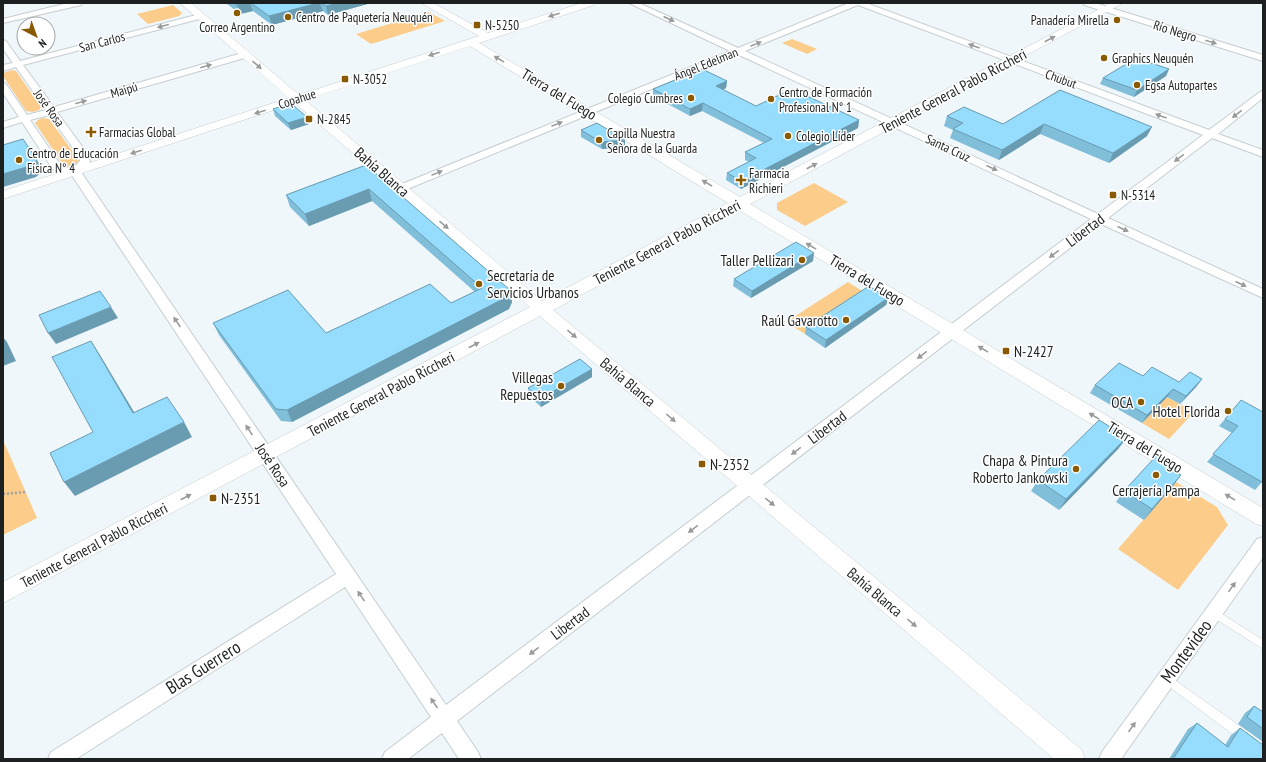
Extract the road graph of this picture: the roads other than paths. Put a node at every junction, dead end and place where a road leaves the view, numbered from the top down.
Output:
1 (78, 3) edge
2 (185, 3) edge
3 (426, 3) edge
4 (591, 3) edge
5 (633, 3) edge
6 (656, 3) edge
7 (857, 3) edge
8 (1087, 3) edge
9 (1118, 3) edge
10 (643, 8) junction
11 (1107, 9) junction
12 (200, 16) junction
13 (3, 21) edge
14 (487, 37) junction
15 (471, 42) junction
16 (3, 43) edge
17 (738, 51) junction
18 (245, 55) junction
19 (1263, 58) edge
20 (1011, 60) junction
21 (18, 64) junction
22 (3, 68) edge
23 (3, 86) edge
24 (1263, 94) edge
25 (297, 99) junction
26 (51, 111) junction
27 (588, 112) junction
28 (24, 119) junction
29 (893, 122) junction
30 (3, 125) edge
31 (1210, 134) junction
32 (1263, 154) edge
33 (75, 172) junction
34 (401, 188) junction
35 (3, 195) edge
36 (740, 204) junction
37 (1100, 219) junction
38 (1263, 294) edge
39 (542, 309) junction
40 (953, 331) junction
41 (266, 455) junction
42 (750, 486) junction
43 (1263, 518) edge
44 (1263, 544) edge
45 (348, 576) junction
46 (3, 593) edge
47 (1214, 613) junction
48 (1263, 645) edge
49 (1166, 679) junction
50 (444, 719) junction
51 (1250, 740) edge
52 (58, 759) edge
53 (392, 759) edge
54 (471, 759) edge
55 (1072, 759) edge
56 (1109, 759) edge

1 - 13 street
2 - 12 street, Bahía Blanca
3 - 14 street
4 -> 14 street, Copahue
5 - 10 street, Santa Cruz
6 - 10 street
17 -> 7 street, Ángel Edelman
20 -> 7 street, Chubut
8 - 11 street, Río Negro
9 - 11 street, Teniente General Pablo Riccheri
10 -> 17 street, Santa Cruz
11 -> 19 street, Río Negro
20 -> 11 street, Teniente General Pablo Riccheri
12 - 18 street, Bahía Blanca
12 -> 21 street, San Carlos
14 - 15 street, Copahue
15 -> 25 street, Copahue
27 -> 15 street, Tierra del Fuego
16 - 21 street, José Rosa
17 - 27 street, Ángel Edelman
17 - 29 street, Santa Cruz
18 -> 25 street, Bahía Blanca
26 -> 18 street, Maipú
20 - 29 street, Teniente General Pablo Riccheri
31 -> 20 street, Chubut
21 - 22 street, San Carlos
21 - 26 street, José Rosa
23 - 28 street, José Rosa
24 -> 31 street, Libertad
25 -> 33 street, Copahue
25 - 34 street, Bahía Blanca
26 - 28 street, Maipú
26 - 33 street, José Rosa
34 -> 27 street, Ángel Edelman
36 -> 27 street, Tierra del Fuego
28 - 30 street, Maipú
28 - 33 street, José Rosa
36 -> 29 street, Teniente General Pablo Riccheri
29 -> 37 street, Santa Cruz
31 - 32 street, Chubut
31 -> 37 street, Libertad
33 - 35 street, Copahue
41 -> 33 street, José Rosa
34 -> 39 street, Bahía Blanca
36 - 39 street, Teniente General Pablo Riccheri
40 -> 36 street, Tierra del Fuego
37 -> 38 street, Santa Cruz
37 -> 40 street, Libertad
41 -> 39 street, Teniente General Pablo Riccheri
39 -> 42 street, Bahía Blanca
40 -> 42 street, Libertad
43 -> 40 street, Tierra del Fuego
41 - 45 street, José Rosa
46 -> 41 street, Teniente General Pablo Riccheri
42 -> 50 street, Libertad
42 -> 55 street, Bahía Blanca
47 -> 44 street, Montevideo
50 -> 45 street, José Rosa
45 - 52 street, Blas Guerrero
47 - 48 lane
47 - 49 street, Montevideo
49 - 51 lane
56 -> 49 street, Montevideo
50 - 53 street, Libertad
50 - 54 street, José Rosa

